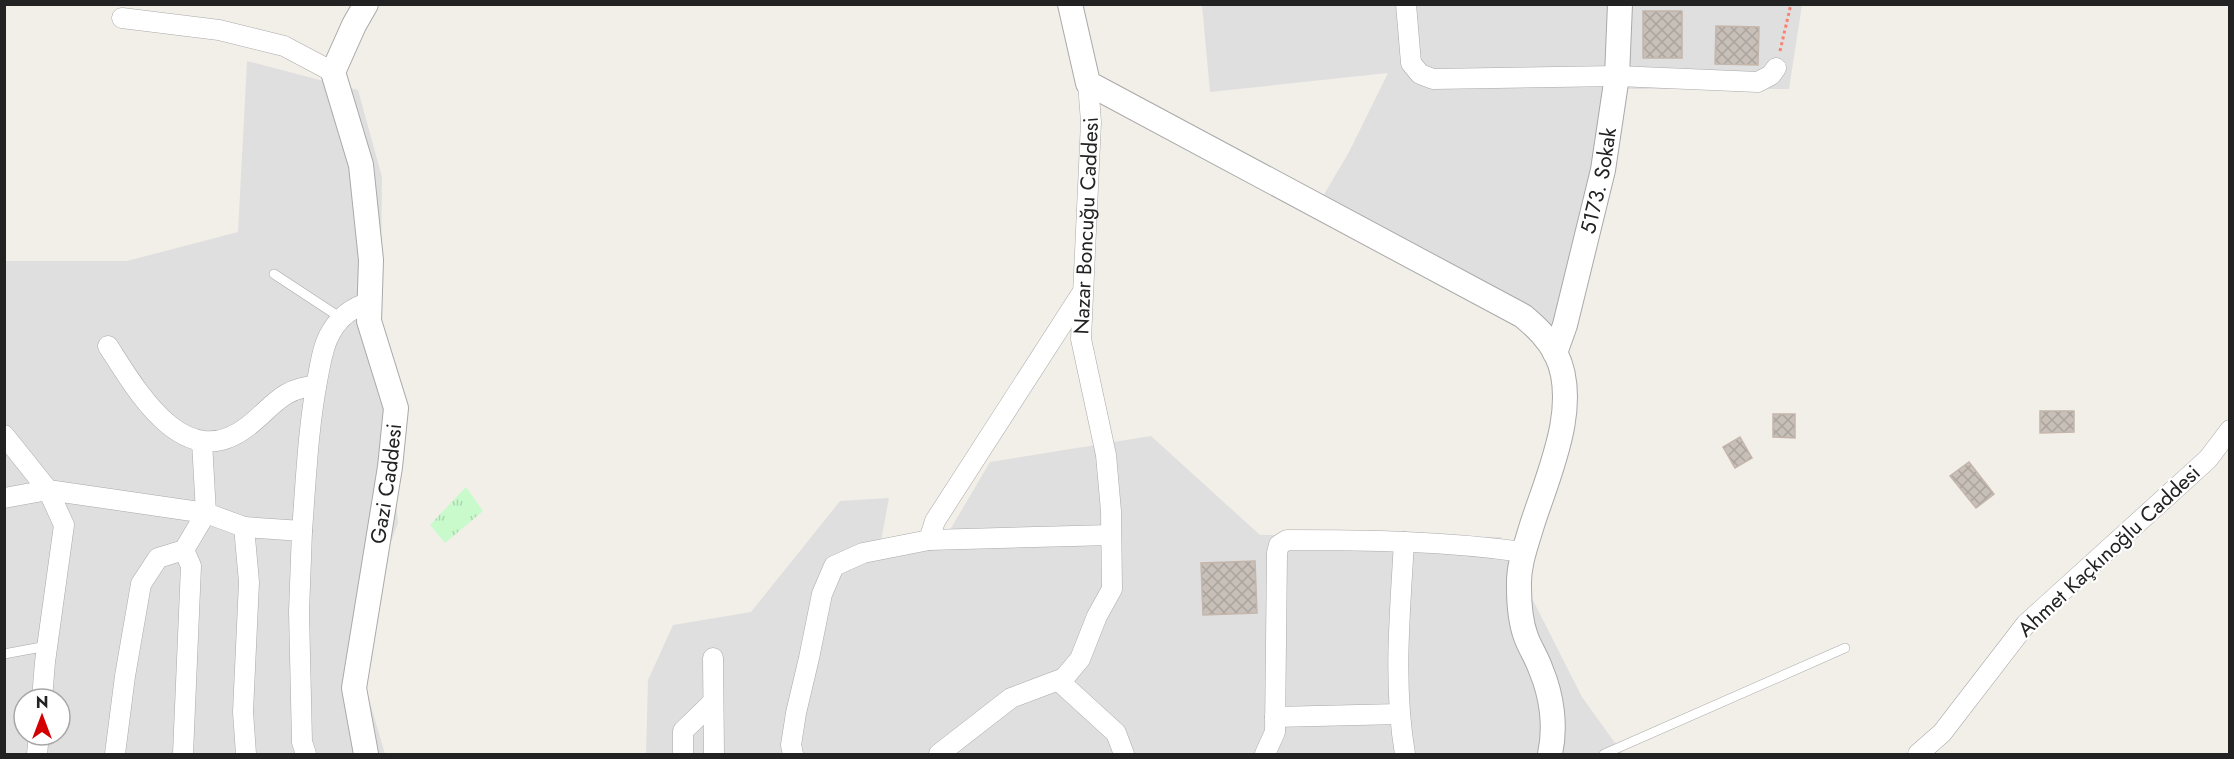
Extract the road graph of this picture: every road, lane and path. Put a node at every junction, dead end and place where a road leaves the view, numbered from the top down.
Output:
1 (366, 4) edge
2 (1070, 4) edge
3 (1406, 4) edge
4 (1620, 4) edge
5 (1791, 4) edge
6 (122, 18) dead end
7 (1776, 68) joint
8 (333, 72) junction
9 (1617, 76) junction
10 (1088, 83) junction
11 (274, 274) dead end
12 (1083, 291) junction
13 (370, 302) junction
14 (341, 318) junction
15 (108, 346) dead end
16 (1555, 353) junction
17 (316, 386) junction
18 (2229, 430) edge
19 (4, 435) edge
20 (202, 442) junction
21 (48, 490) junction
22 (7, 495) edge
23 (206, 513) junction
24 (244, 527) junction
25 (302, 531) junction
26 (1111, 535) junction
27 (929, 540) junction
28 (1404, 542) junction
29 (184, 550) junction
30 (1523, 552) junction
31 (47, 646) junction
32 (1845, 648) dead end
33 (4, 654) edge
34 (713, 658) dead end
35 (1059, 681) junction
36 (43, 687) edge
37 (713, 702) junction
38 (1399, 714) junction
39 (1275, 717) junction
40 (115, 754) edge
41 (183, 754) edge
42 (246, 754) edge
43 (306, 754) edge
44 (366, 754) edge
45 (683, 754) edge
46 (714, 754) edge
47 (793, 754) edge
48 (939, 754) edge
49 (1124, 754) edge
50 (1265, 754) edge
51 (1404, 754) edge
52 (1550, 754) edge
53 (1604, 754) edge
54 (1918, 754) edge

1 - 8 street
2 - 10 street, Nazar Boncuğu Caddesi
3 - 9 street
4 - 9 street, 5173. Sokak
5 - 7 path
6 - 8 street
7 - 9 street
8 - 13 street, Gazi Caddesi
9 - 16 street, 5173. Sokak
10 - 12 street, Nazar Boncuğu Caddesi
10 - 16 street
11 - 14 lane
12 - 26 street, Nazar Boncuğu Caddesi
12 - 27 street
13 - 14 street
13 - 44 street, Gazi Caddesi
14 - 17 street
15 - 20 street
16 - 30 street
17 - 20 street
17 - 25 street
18 - 54 street, Ahmet Kaçkınoğlu Caddesi
19 - 21 street
20 - 23 street
21 - 22 street
21 - 23 street
21 - 31 street
23 - 24 street
23 - 29 street
24 - 25 street
24 - 42 street
25 - 43 street
26 - 27 street
26 - 35 street, Nazar Boncuğu Caddesi
27 - 47 street
28 - 30 street
28 - 38 street
28 - 39 street
29 - 40 street
29 - 41 street
30 - 52 street
31 - 33 lane
31 - 36 street
32 - 53 lane
34 - 37 street
35 - 48 street
35 - 49 street
37 - 45 street
37 - 46 street
38 - 39 street
38 - 51 street
39 - 50 street

